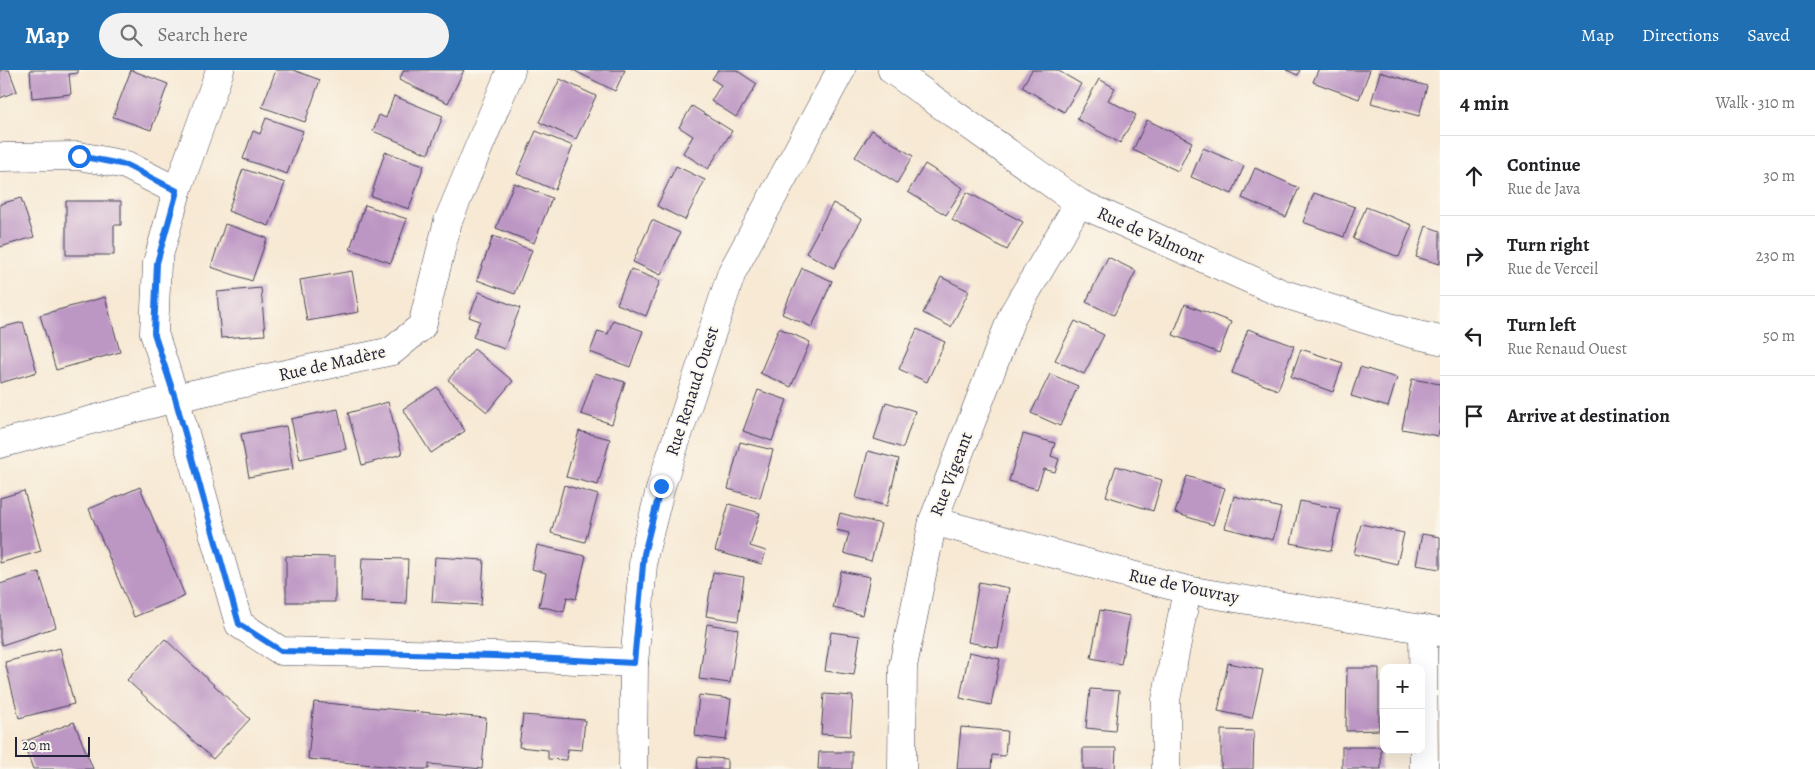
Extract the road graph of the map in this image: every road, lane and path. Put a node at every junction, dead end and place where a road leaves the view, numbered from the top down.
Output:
1 (220, 70) edge
2 (511, 70) edge
3 (841, 70) edge
4 (892, 70) edge
5 (0, 157) edge
6 (177, 191) junction
7 (1078, 203) junction
8 (1440, 340) edge
9 (175, 398) junction
10 (0, 444) edge
11 (933, 521) junction
12 (1187, 590) junction
13 (1432, 630) edge
14 (634, 663) junction
15 (633, 769) edge
16 (902, 769) edge
17 (1166, 769) edge
18 (1424, 769) edge

1 - 6 street
2 - 9 street, Rue de Madère
3 - 14 street, Rue Renaud Ouest
4 - 7 street, Rue de Valmont
5 - 6 street
6 - 9 street
7 - 8 street, Rue de Valmont
7 - 11 street, Rue Vigeant
9 - 10 street, Rue de Madère
9 - 14 street
11 - 12 street, Rue de Vouvray
11 - 16 street, Rue Vigeant
12 - 13 street, Rue de Vouvray
12 - 17 street
13 - 18 street
14 - 15 street, Rue Renaud Ouest

